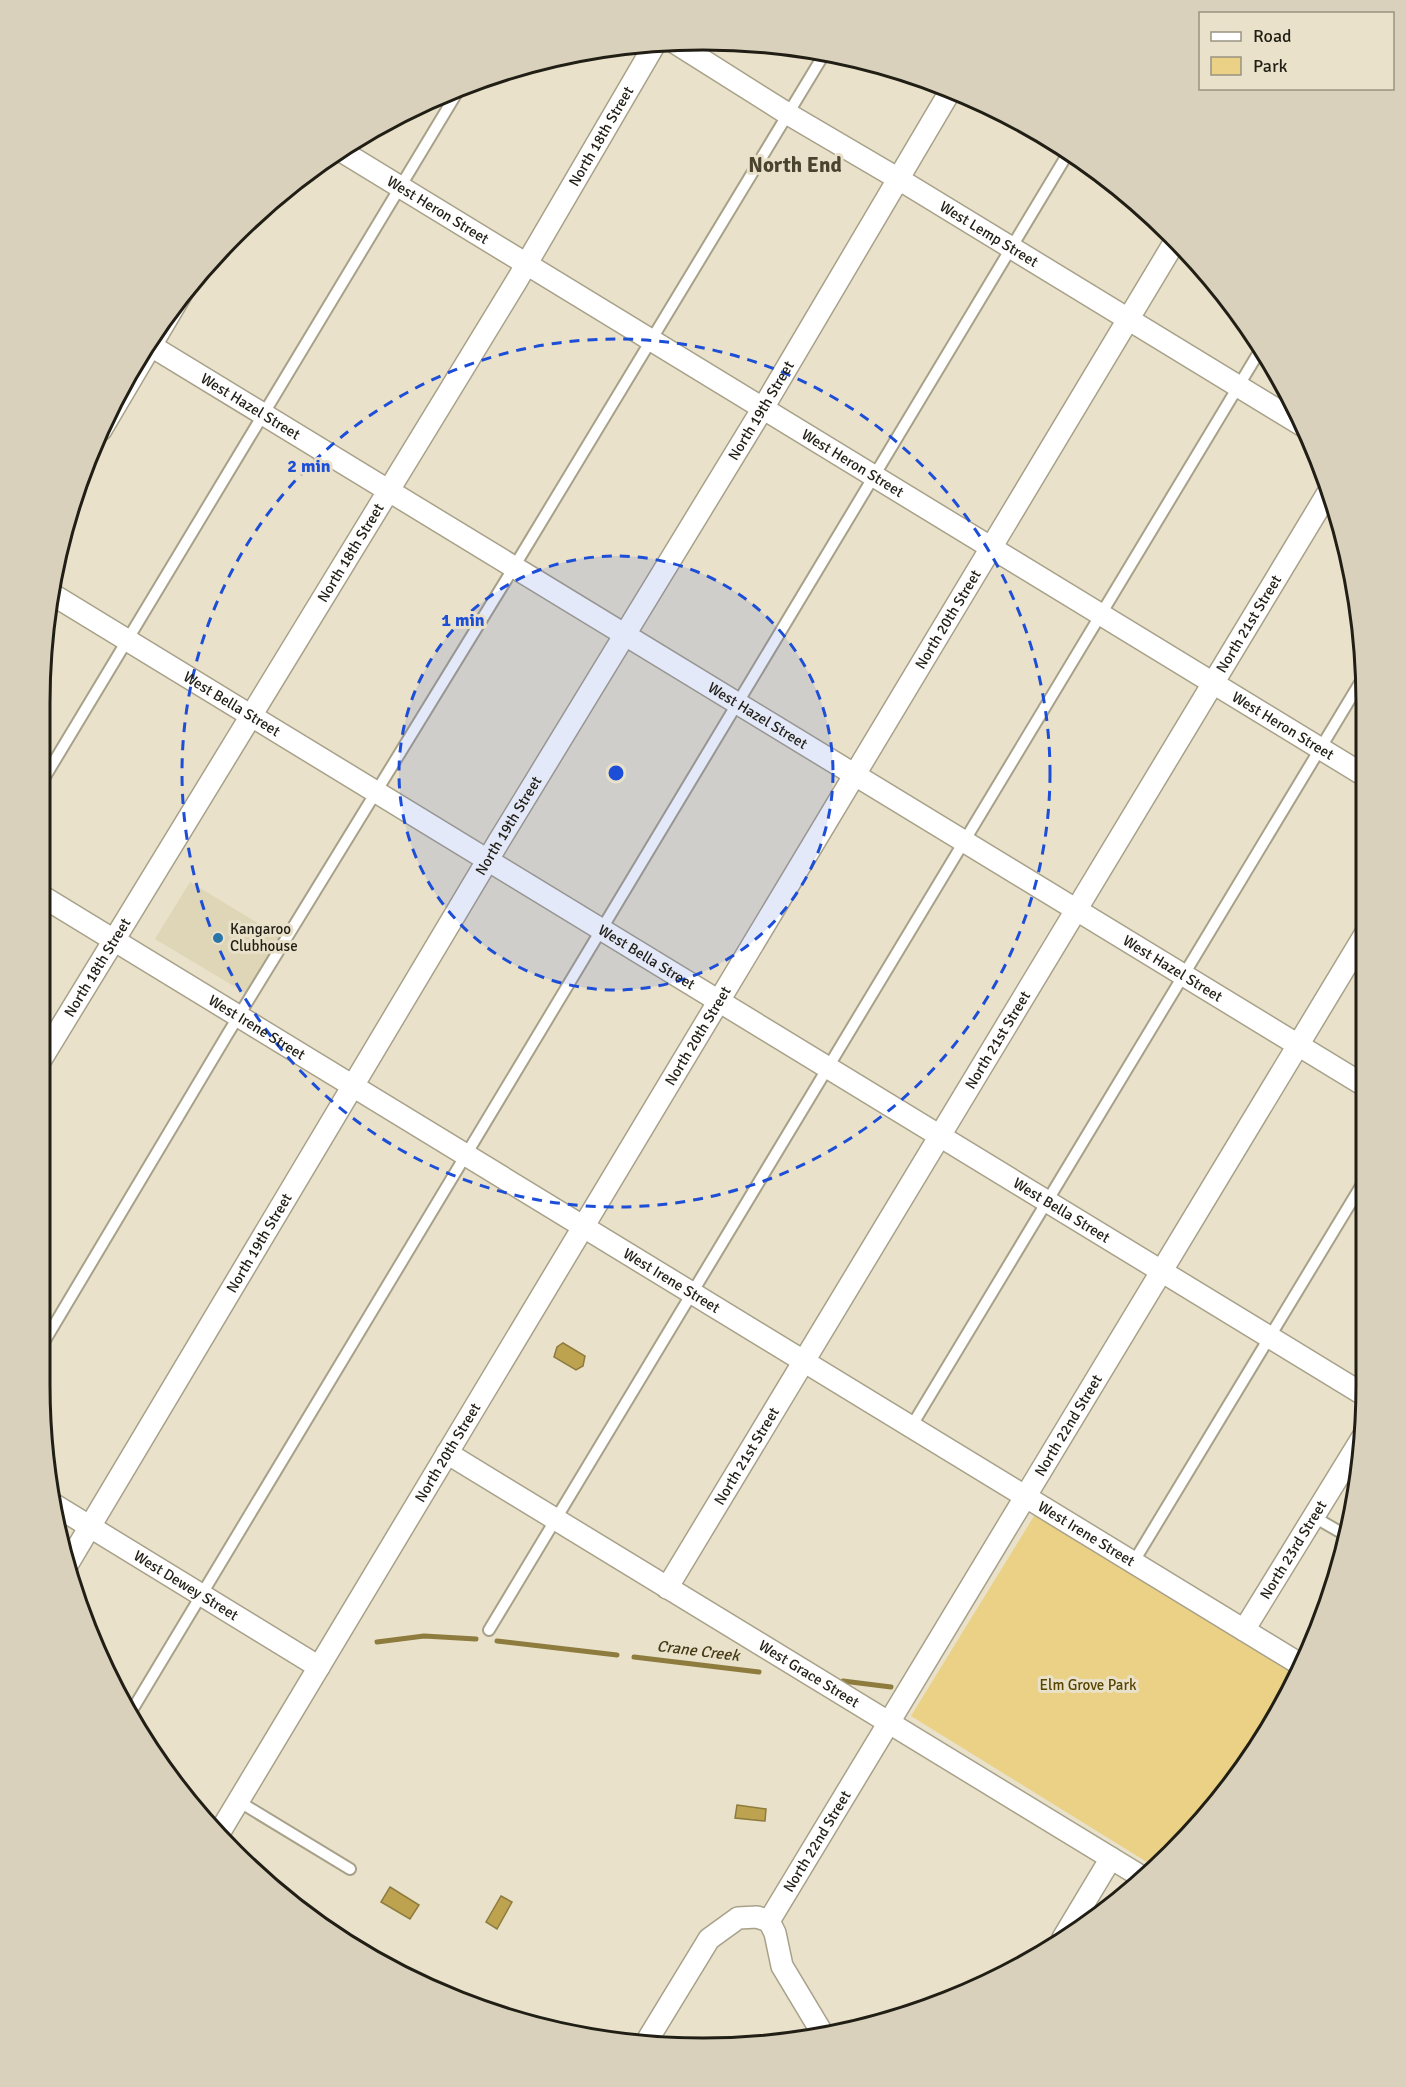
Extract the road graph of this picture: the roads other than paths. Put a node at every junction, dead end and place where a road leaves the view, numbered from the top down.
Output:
1 (687, 50) edge
2 (650, 52) edge
3 (820, 60) edge
4 (947, 97) edge
5 (453, 99) edge
6 (788, 114) junction
7 (348, 155) edge
8 (1065, 159) edge
9 (897, 178) junction
10 (399, 186) junction
11 (1171, 247) edge
12 (1011, 248) junction
13 (526, 264) junction
14 (1128, 319) junction
15 (651, 340) junction
16 (155, 348) edge
17 (1256, 356) edge
18 (1238, 386) junction
19 (763, 408) junction
20 (263, 414) junction
21 (1291, 418) edge
22 (874, 476) junction
23 (389, 491) junction
24 (1324, 499) edge
25 (991, 547) junction
26 (514, 567) junction
27 (58, 597) edge
28 (1101, 614) junction
29 (624, 634) junction
30 (128, 640) junction
31 (1213, 683) junction
32 (1356, 690) edge
33 (738, 703) junction
34 (251, 716) junction
35 (1321, 748) junction
36 (50, 769) edge
37 (1356, 770) edge
38 (855, 775) junction
39 (377, 792) junction
40 (964, 841) junction
41 (488, 860) junction
42 (50, 901) edge
43 (1076, 910) junction
44 (602, 929) junction
45 (113, 940) junction
46 (1356, 949) edge
47 (1184, 975) junction
48 (719, 1001) junction
49 (239, 1016) junction
50 (50, 1045) edge
51 (1298, 1045) junction
52 (828, 1067) junction
53 (1356, 1080) edge
54 (353, 1086) junction
55 (940, 1136) junction
56 (466, 1155) junction
57 (1356, 1194) edge
58 (1048, 1202) junction
59 (583, 1227) junction
60 (1161, 1271) junction
61 (692, 1293) junction
62 (50, 1332) edge
63 (1270, 1337) junction
64 (803, 1361) junction
65 (1356, 1390) edge
66 (911, 1427) junction
67 (1352, 1453) edge
68 (447, 1454) junction
69 (1025, 1497) junction
70 (62, 1510) edge
71 (1314, 1516) junction
72 (556, 1520) junction
73 (89, 1527) junction
74 (1339, 1531) edge
75 (73, 1555) edge
76 (1133, 1563) junction
77 (667, 1588) junction
78 (201, 1595) junction
79 (489, 1630) dead end
80 (1244, 1630) junction
81 (1294, 1661) edge
82 (319, 1667) junction
83 (134, 1706) edge
84 (888, 1723) junction
85 (238, 1801) junction
86 (223, 1827) edge
87 (1111, 1858) junction
88 (350, 1869) dead end
89 (1136, 1873) edge
90 (769, 1921) junction
91 (1072, 1922) edge
92 (819, 2027) edge
93 (650, 2035) edge

1 - 6 street, West Lemp Street
2 - 13 street, North 18th Street
3 - 6 lane
4 - 9 street, North 19th Street
5 - 10 lane
6 - 9 street, West Lemp Street
6 - 15 lane
7 - 10 street, West Heron Street
8 - 12 lane
9 - 12 street, West Lemp Street
9 - 19 street, North 19th Street
10 - 13 street, West Heron Street
10 - 20 lane
11 - 14 street, North 20th Street
12 - 14 street, West Lemp Street
12 - 22 lane
13 - 15 street, West Heron Street
13 - 23 street, North 18th Street
14 - 18 street, West Lemp Street
14 - 25 street, North 20th Street
15 - 19 street, West Heron Street
15 - 26 lane
16 - 20 street, West Hazel Street
17 - 18 lane
18 - 21 street, West Lemp Street
18 - 28 lane
19 - 22 street, West Heron Street
19 - 29 street, North 19th Street
20 - 23 street, West Hazel Street
20 - 30 lane
22 - 25 street, West Heron Street
22 - 33 lane
23 - 26 street, West Hazel Street
23 - 34 street, North 18th Street
24 - 31 street, North 21st Street
25 - 28 street, West Heron Street
25 - 38 street, North 20th Street
26 - 29 street, West Hazel Street
26 - 39 lane
27 - 30 street, West Bella Street
28 - 31 street, West Heron Street
28 - 40 lane
29 - 33 street, West Hazel Street
29 - 41 street, North 19th Street
30 - 34 street, West Bella Street
30 - 36 lane
31 - 35 street, West Heron Street
31 - 43 street, North 21st Street
32 - 35 lane
33 - 38 street, West Hazel Street
33 - 44 lane
34 - 39 street, West Bella Street
34 - 45 street, North 18th Street
35 - 37 street, West Heron Street
35 - 47 lane
38 - 40 street, West Hazel Street
38 - 48 street, North 20th Street
39 - 41 street, West Bella Street
39 - 49 lane
40 - 43 street, West Hazel Street
40 - 52 lane
41 - 44 street, West Bella Street
41 - 54 street, North 19th Street
42 - 45 street, West Irene Street
43 - 47 street, West Hazel Street
43 - 55 street, North 21st Street
44 - 48 street, West Bella Street
44 - 56 lane
45 - 49 street, West Irene Street
45 - 50 street, North 18th Street
46 - 51 street, North 22nd Street
47 - 51 street, West Hazel Street
47 - 58 lane
48 - 52 street, West Bella Street
48 - 59 street, North 20th Street
49 - 54 street, West Irene Street
49 - 62 lane
51 - 53 street, West Hazel Street
51 - 60 street, North 22nd Street
52 - 55 street, West Bella Street
52 - 61 lane
54 - 56 street, West Irene Street
54 - 73 street, North 19th Street
55 - 58 street, West Bella Street
55 - 64 street, North 21st Street
56 - 59 street, West Irene Street
56 - 78 lane
57 - 63 lane
58 - 60 street, West Bella Street
58 - 66 lane
59 - 61 street, West Irene Street
59 - 68 street, North 20th Street
60 - 63 street, West Bella Street
60 - 69 street, North 22nd Street
61 - 64 street, West Irene Street
61 - 72 lane
63 - 65 street, West Bella Street
63 - 76 lane
64 - 66 street, West Irene Street
64 - 77 street, North 21st Street
66 - 69 street, West Irene Street
67 - 71 street, North 23rd Street
68 - 72 street, West Grace Street
68 - 82 street, North 20th Street
69 - 76 street, West Irene Street
69 - 84 street, North 22nd Street
70 - 73 street, West Dewey Street
71 - 74 lane
71 - 80 street, North 23rd Street
72 - 77 street, West Grace Street
72 - 79 lane
73 - 75 street, North 19th Street
73 - 78 street, West Dewey Street
76 - 80 street, West Irene Street
77 - 84 street, West Grace Street
78 - 82 street, West Dewey Street
78 - 83 lane
80 - 81 street, West Irene Street
82 - 85 street, North 20th Street
84 - 87 street, West Grace Street
84 - 90 street, North 22nd Street
85 - 86 street, North 20th Street
85 - 88 lane
87 - 89 street, West Grace Street
87 - 91 street
90 - 92 street
90 - 93 street

